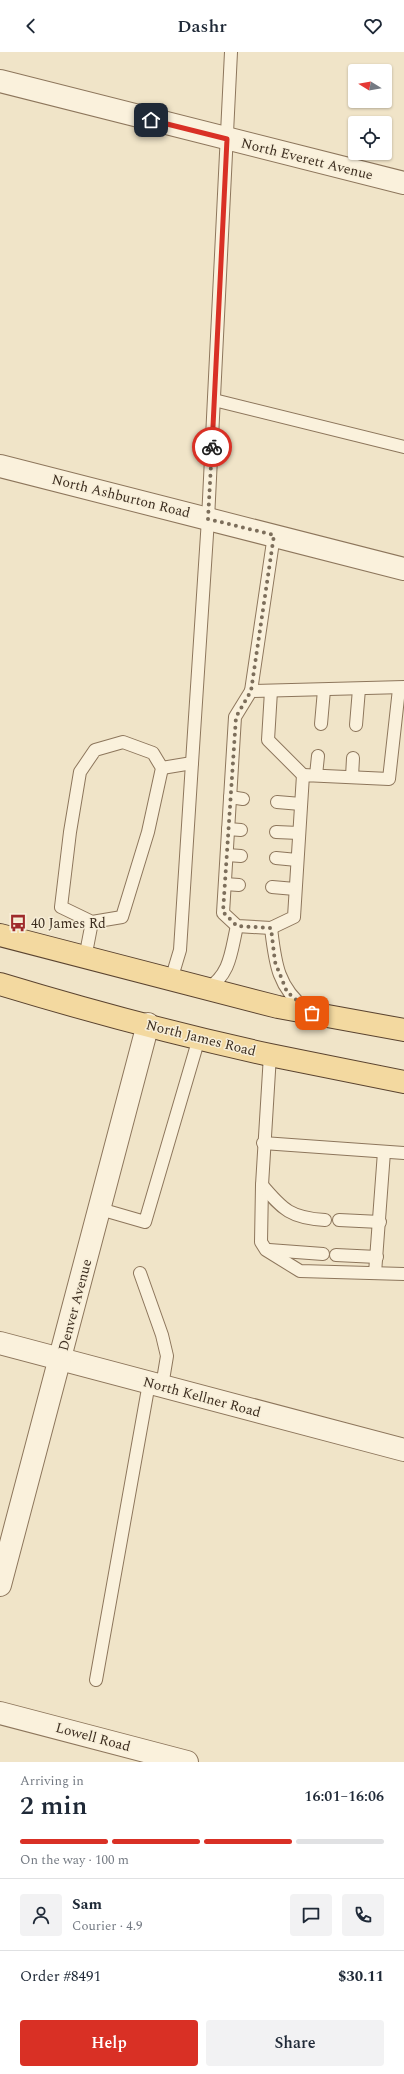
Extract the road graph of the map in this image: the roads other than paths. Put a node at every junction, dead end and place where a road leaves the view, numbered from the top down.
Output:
1 (231, 52) edge
2 (0, 81) edge
3 (227, 139) junction
4 (404, 183) edge
5 (214, 400) junction
6 (404, 447) edge
7 (0, 466) edge
8 (208, 519) junction
9 (274, 535) junction
10 (404, 569) edge
11 (402, 688) edge
12 (358, 689) junction
13 (324, 690) junction
14 (251, 691) junction
15 (271, 691) junction
16 (400, 717) edge
17 (320, 724) dead end
18 (356, 725) dead end
19 (318, 756) dead end
20 (353, 758) dead end
21 (192, 763) junction
22 (162, 768) junction
23 (303, 775) junction
24 (316, 776) junction
25 (352, 777) junction
26 (277, 802) dead end
27 (301, 804) junction
28 (228, 829) junction
29 (241, 830) dead end
30 (276, 832) dead end
31 (299, 833) junction
32 (227, 855) junction
33 (241, 856) dead end
34 (276, 858) dead end
35 (297, 860) junction
36 (225, 884) junction
37 (239, 885) dead end
38 (272, 887) dead end
39 (295, 889) junction
40 (92, 922) junction
41 (237, 926) junction
42 (271, 928) junction
43 (0, 934) edge
44 (85, 958) junction
45 (171, 980) junction
46 (0, 984) edge
47 (207, 989) junction
48 (312, 1013) junction
49 (148, 1024) junction
50 (404, 1030) edge
51 (199, 1038) junction
52 (270, 1055) junction
53 (404, 1082) edge
54 (263, 1143) junction
55 (384, 1152) junction
56 (404, 1154) edge
57 (262, 1185) junction
58 (100, 1209) junction
59 (325, 1220) dead end
60 (339, 1220) dead end
61 (380, 1222) junction
62 (266, 1250) junction
63 (323, 1254) dead end
64 (336, 1255) dead end
65 (377, 1257) junction
66 (140, 1273) dead end
67 (375, 1273) junction
68 (404, 1274) edge
69 (0, 1343) edge
70 (60, 1359) junction
71 (156, 1384) junction
72 (404, 1450) edge
73 (0, 1585) edge
74 (96, 1680) dead end
75 (0, 1713) edge
76 (187, 1762) edge

1 - 3 lane
2 - 3 street, North Everett Avenue
3 - 4 street, North Everett Avenue
3 - 5 lane
5 - 6 lane
5 - 8 lane
7 - 8 street, North Ashburton Road
8 - 9 street, North Ashburton Road
8 - 21 lane
9 - 10 street, North Ashburton Road
9 - 14 lane
11 - 12 lane
11 - 16 lane
12 - 13 lane
12 - 18 lane
13 - 15 lane
13 - 17 lane
14 - 15 lane
14 - 28 lane
15 - 23 lane
16 - 25 lane
19 - 24 lane
20 - 25 lane
21 - 22 lane
21 - 45 lane
22 - 40 lane
22 - 40 lane
23 - 24 lane
23 - 27 lane
24 - 25 lane
26 - 27 lane
27 - 31 lane
28 - 29 lane
28 - 32 lane
30 - 31 lane
31 - 35 lane
32 - 33 lane
32 - 36 lane
34 - 35 lane
35 - 39 lane
36 - 37 lane
36 - 41 lane
38 - 39 lane
39 - 42 lane
40 - 44 lane
41 - 42 lane
41 - 47 lane
42 - 48 lane
43 - 44 main road
44 - 45 main road
45 - 47 main road
46 - 49 main road, North James Road
47 - 48 main road
48 - 50 main road
49 - 51 main road, North James Road
49 - 58 street, Denver Avenue
51 - 52 main road, North James Road
51 - 58 lane
52 - 53 main road, North James Road
52 - 54 lane
54 - 55 lane
54 - 57 lane
55 - 56 lane
55 - 61 lane
57 - 59 lane
57 - 62 lane
58 - 70 street, Denver Avenue
60 - 61 lane
61 - 65 lane
62 - 63 lane
62 - 67 lane
64 - 65 lane
65 - 67 lane
66 - 71 lane
67 - 68 lane
69 - 70 street, North Kellner Road
70 - 71 street, North Kellner Road
70 - 73 street, Denver Avenue
71 - 72 street, North Kellner Road
71 - 74 lane
75 - 76 street, Lowell Road

